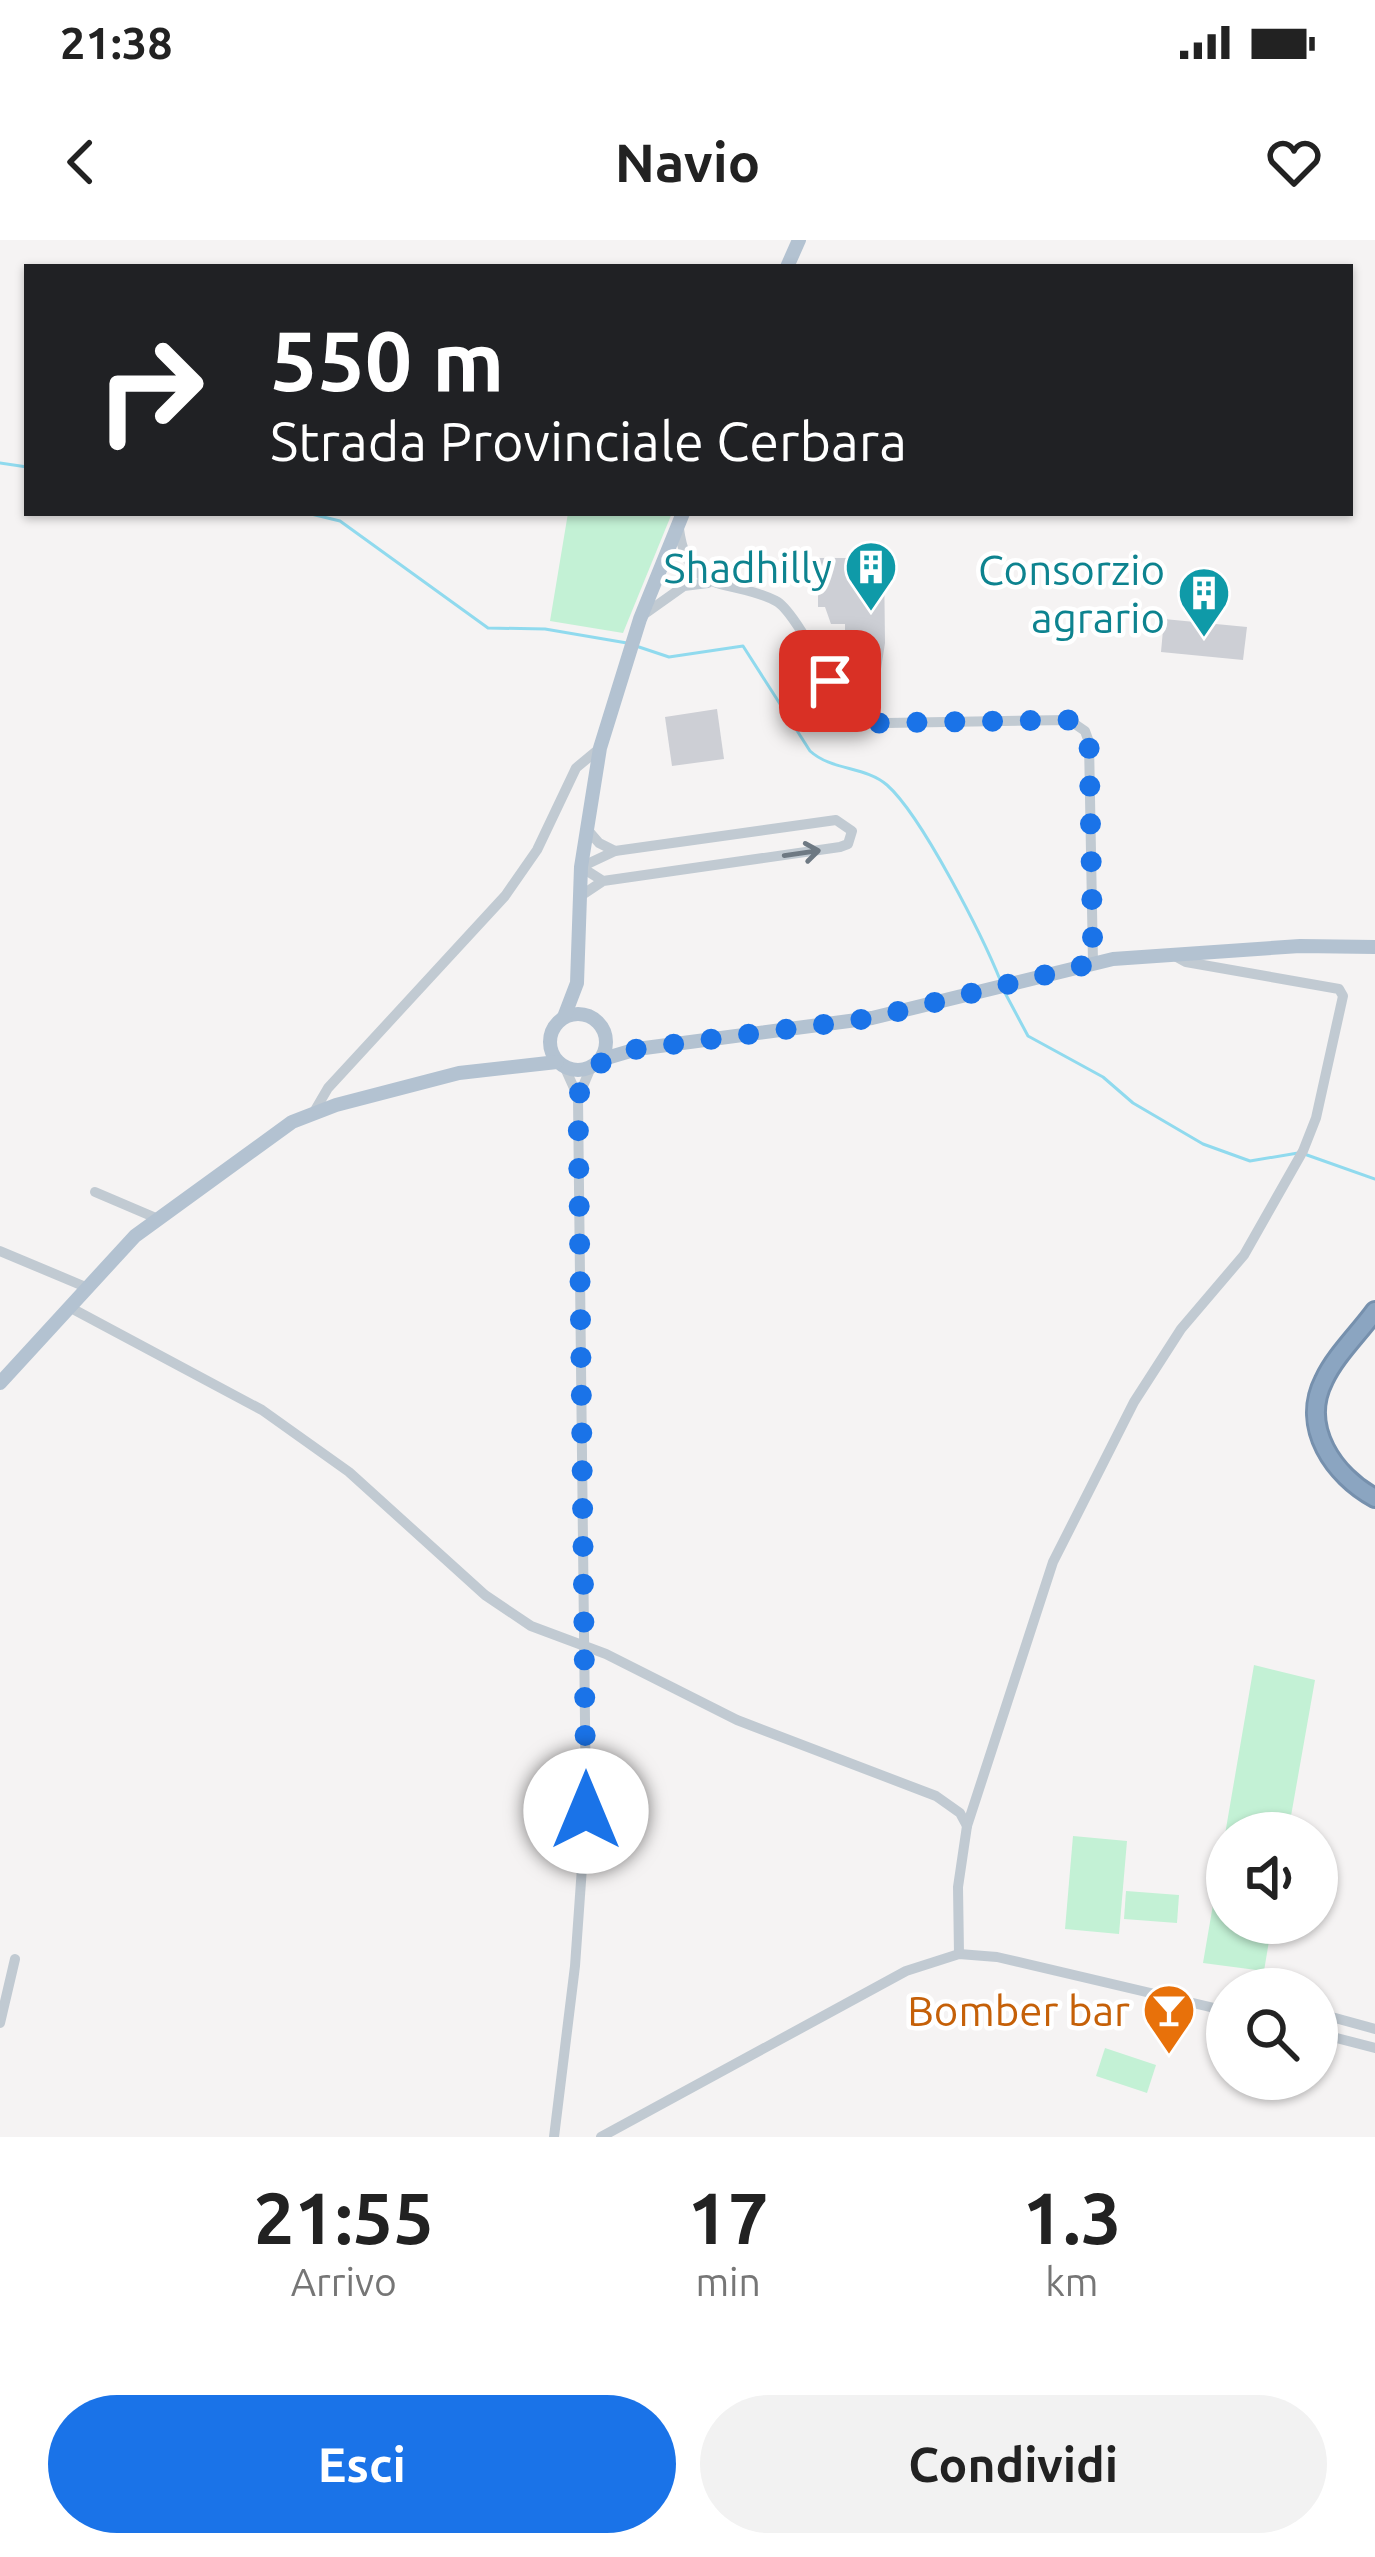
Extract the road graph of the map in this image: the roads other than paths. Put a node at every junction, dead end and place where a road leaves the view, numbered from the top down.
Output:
1 (681, 519) edge
2 (660, 568) junction
3 (692, 568) junction
4 (711, 583) junction
5 (684, 586) junction
6 (640, 619) junction
7 (600, 748) junction
8 (586, 828) junction
9 (727, 835) junction
10 (615, 851) junction
11 (731, 863) junction
12 (581, 867) junction
13 (603, 881) junction
14 (579, 897) junction
15 (1375, 947) edge
16 (1170, 953) junction
17 (1093, 963) junction
18 (577, 982) junction
19 (564, 1017) junction
20 (593, 1018) junction
21 (604, 1032) junction
22 (550, 1034) junction
23 (637, 1049) junction
24 (512, 1064) junction
25 (596, 1064) junction
26 (561, 1065) junction
27 (578, 1098) junction
28 (314, 1112) junction
29 (95, 1192) dead end
30 (156, 1218) junction
31 (0, 1251) edge
32 (88, 1288) junction
33 (71, 1308) junction
34 (1375, 1311) edge
35 (1375, 1343) edge
36 (1342, 1356) junction
37 (0, 1383) edge
38 (1375, 1498) edge
39 (585, 1647) junction
40 (967, 1826) junction
41 (959, 1954) junction
42 (15, 1959) dead end
43 (1206, 2006) edge
44 (1338, 2019) edge
45 (0, 2023) edge
46 (1375, 2030) edge
47 (1338, 2038) edge
48 (1375, 2048) edge
49 (558, 2137) edge
50 (601, 2137) edge

1 - 2 main road
1 - 3 street
2 - 3 street
2 - 5 street
2 - 6 main road
3 - 4 street
4 - 5 street
4 - 17 street
5 - 6 street
6 - 7 main road
7 - 8 main road
7 - 28 street
8 - 10 street
8 - 12 main road
9 - 10 street
9 - 11 street
11 -> 9 street
10 - 12 street
11 - 13 street
12 - 13 street
12 - 14 main road
13 - 14 street
14 - 18 main road
15 - 16 main road
16 - 17 main road
16 - 40 street
17 - 23 main road
18 - 19 main road
18 - 20 main road
19 - 20 main road
19 - 22 main road
20 - 21 main road
21 - 23 main road
21 - 25 main road
22 - 24 main road
22 - 26 main road
23 - 25 main road
24 - 26 main road
24 - 28 main road
25 - 26 main road
25 - 27 street
26 - 27 street
27 - 39 street
28 - 30 main road
29 - 30 street
30 - 32 main road
31 - 32 street
32 - 33 main road
33 - 37 main road
33 - 39 street
34 - 36 highway
35 - 36 highway
36 - 38 highway
39 - 40 street
39 - 49 street
40 - 41 street
41 - 43 street
41 - 50 street
42 - 45 street
44 - 46 street
47 - 48 street

